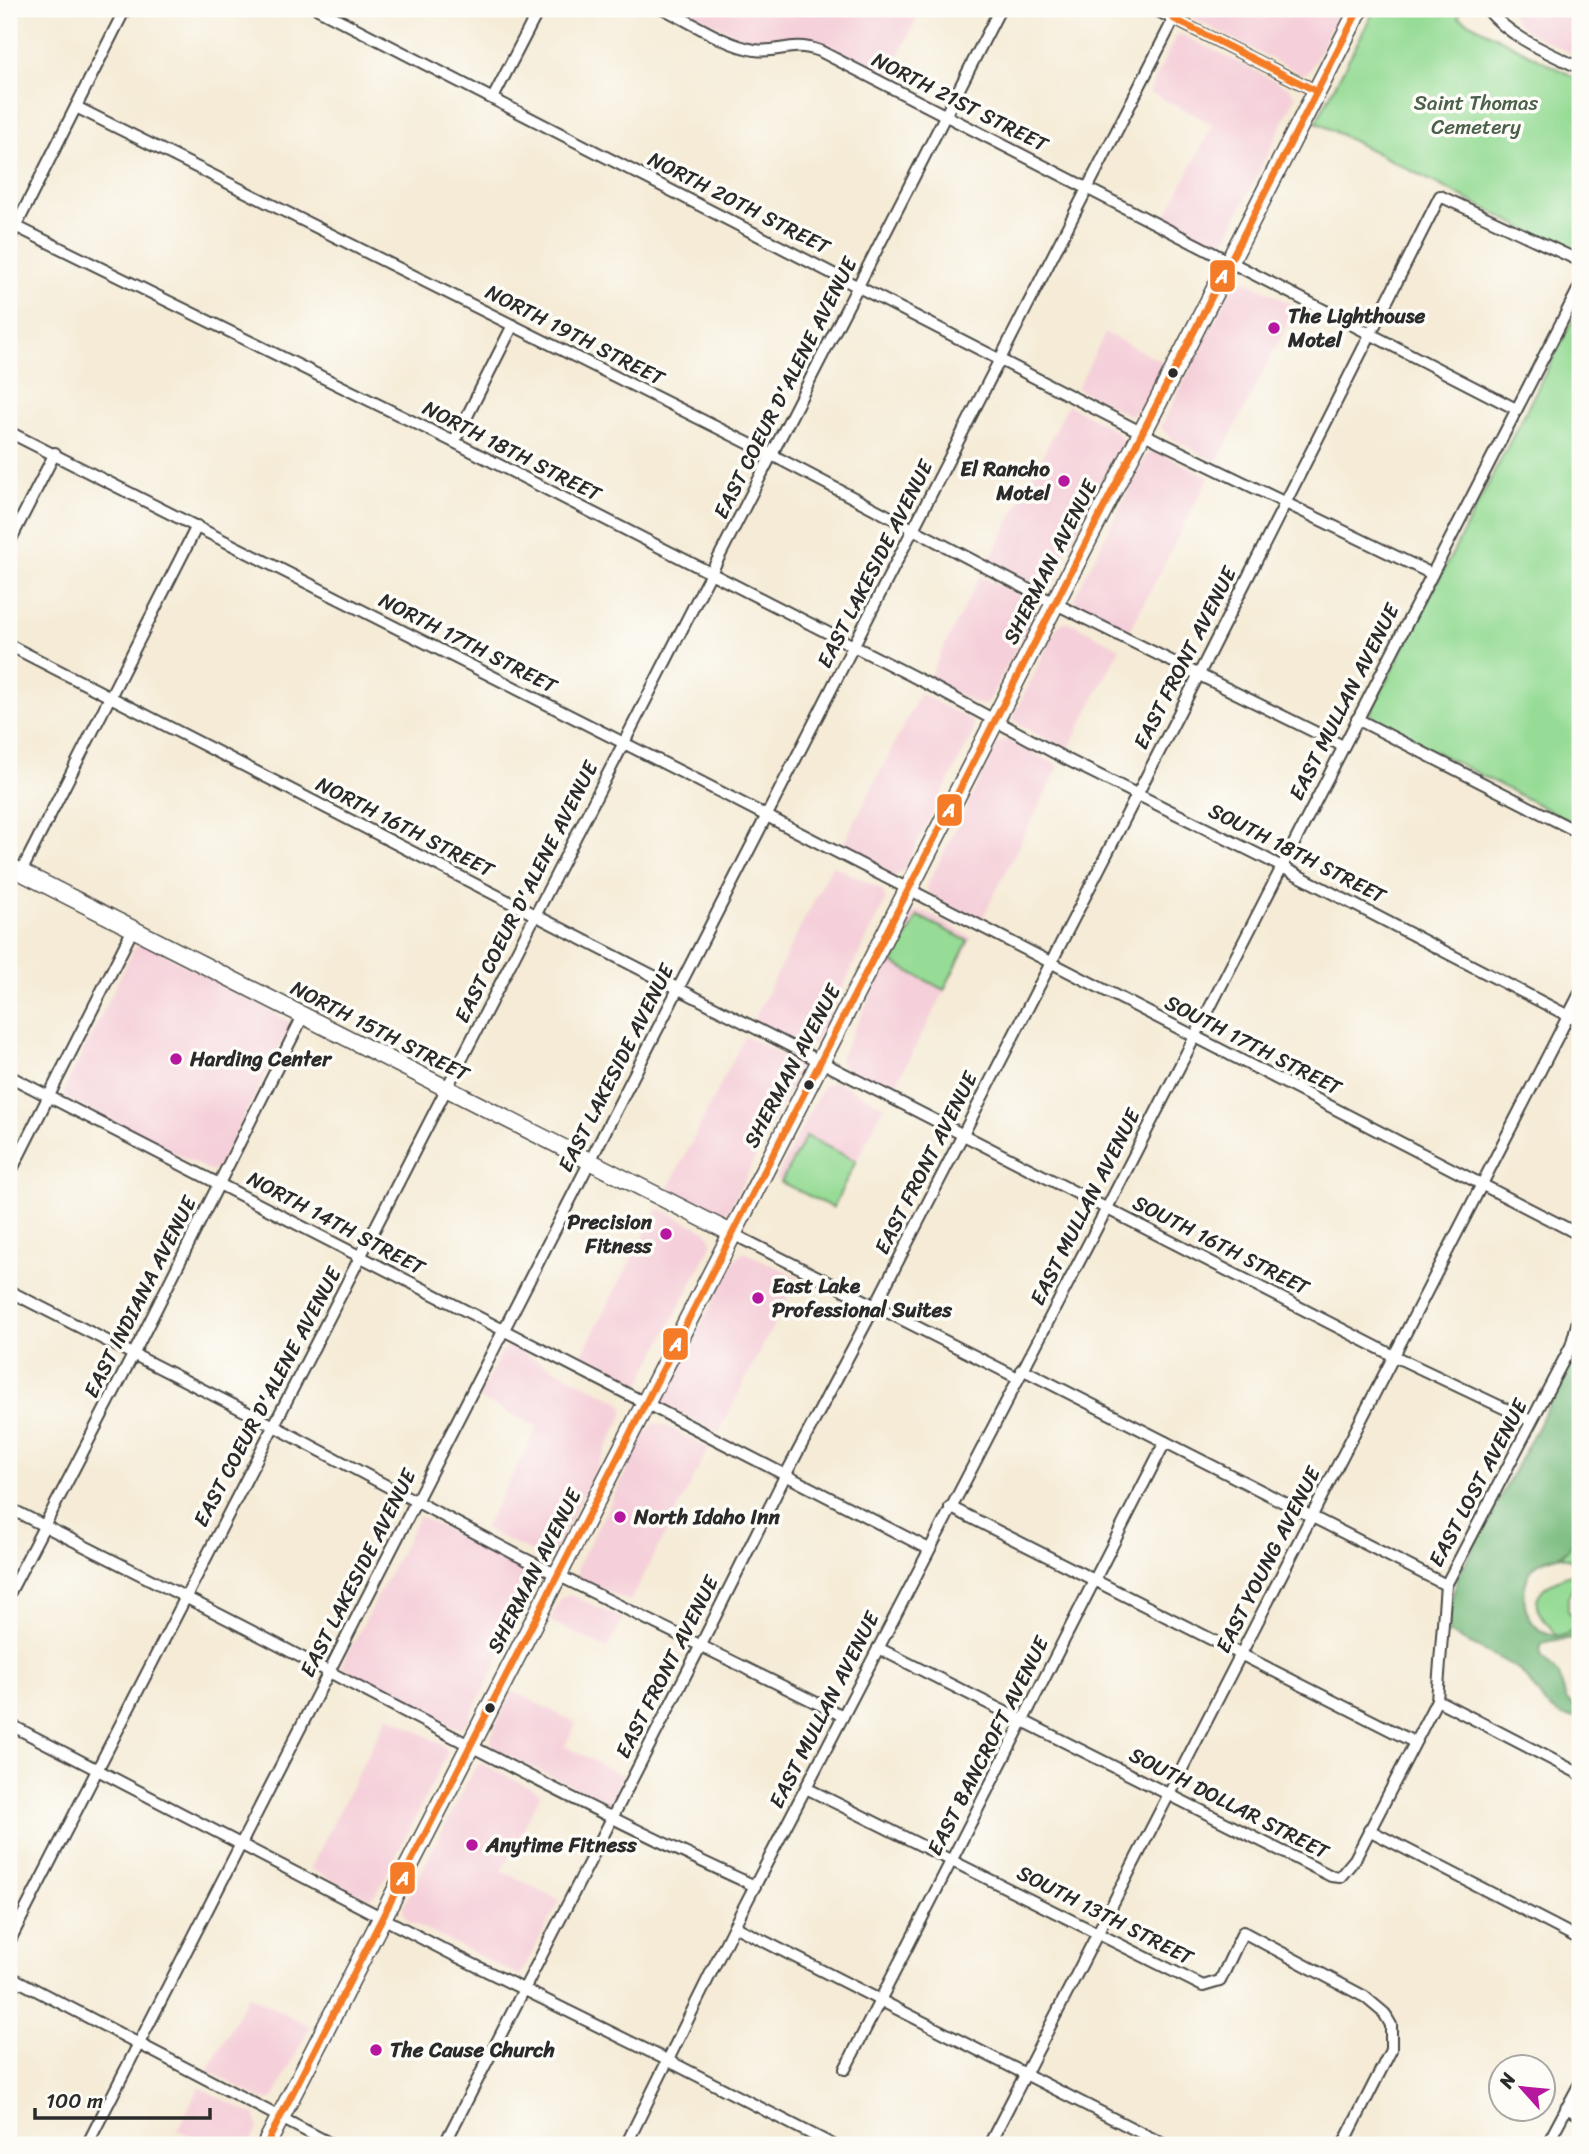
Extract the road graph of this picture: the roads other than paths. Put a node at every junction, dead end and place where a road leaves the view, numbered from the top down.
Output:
1 (125, 9) edge
2 (318, 9) edge
3 (539, 9) edge
4 (664, 9) edge
5 (1000, 9) edge
6 (1154, 9) edge
7 (1359, 9) edge
8 (1487, 9) edge
9 (1177, 14) edge
10 (1580, 68) edge
11 (1316, 92) junction
12 (493, 98) junction
13 (76, 107) junction
14 (946, 117) junction
15 (1087, 189) junction
16 (12, 225) edge
17 (9, 240) edge
18 (1580, 261) edge
19 (1230, 262) junction
20 (859, 286) junction
21 (1580, 286) edge
22 (513, 325) junction
23 (1370, 335) junction
24 (1002, 359) junction
25 (1516, 409) junction
26 (9, 432) edge
27 (1143, 433) junction
28 (454, 443) junction
29 (55, 453) junction
30 (772, 455) junction
31 (1286, 502) junction
32 (197, 526) junction
33 (913, 529) junction
34 (9, 543) edge
35 (710, 573) junction
36 (1432, 573) junction
37 (1054, 603) junction
38 (9, 645) edge
39 (854, 646) junction
40 (1199, 674) junction
41 (110, 697) junction
42 (1357, 719) junction
43 (994, 722) junction
44 (624, 744) junction
45 (1343, 746) junction
46 (1137, 794) junction
47 (766, 816) junction
48 (1580, 833) edge
49 (1281, 867) junction
50 (15, 869) edge
51 (908, 890) junction
52 (536, 916) junction
53 (133, 929) junction
54 (1049, 962) junction
55 (677, 989) junction
56 (1580, 993) edge
57 (303, 1016) junction
58 (1568, 1016) junction
59 (1580, 1022) edge
60 (1194, 1036) junction
61 (821, 1062) junction
62 (9, 1076) edge
63 (448, 1088) junction
64 (48, 1097) junction
65 (962, 1134) junction
66 (590, 1161) junction
67 (9, 1175) edge
68 (220, 1184) junction
69 (1482, 1184) junction
70 (1107, 1208) junction
71 (731, 1233) junction
72 (1580, 1235) edge
73 (361, 1260) junction
74 (9, 1291) edge
75 (875, 1306) junction
76 (1580, 1313) edge
77 (502, 1332) junction
78 (133, 1355) junction
79 (1394, 1356) junction
80 (1020, 1373) junction
81 (645, 1404) junction
82 (1531, 1421) junction
83 (274, 1426) junction
84 (1165, 1441) junction
85 (786, 1474) junction
86 (415, 1502) junction
87 (950, 1507) junction
88 (9, 1508) edge
89 (1312, 1517) junction
90 (44, 1526) junction
91 (929, 1549) junction
92 (558, 1575) junction
93 (1094, 1581) junction
94 (1446, 1585) junction
95 (9, 1594) edge
96 (184, 1597) junction
97 (701, 1645) junction
98 (878, 1648) junction
99 (1241, 1654) junction
100 (328, 1673) junction
101 (1437, 1700) junction
102 (843, 1716) junction
103 (1022, 1721) junction
104 (9, 1724) edge
105 (1414, 1742) junction
106 (471, 1746) junction
107 (97, 1770) junction
108 (1580, 1774) edge
109 (806, 1788) junction
110 (1169, 1795) junction
111 (612, 1817) junction
112 (1369, 1830) junction
113 (240, 1844) junction
114 (952, 1860) junction
115 (755, 1886) junction
116 (381, 1917) junction
117 (734, 1926) junction
118 (1098, 1934) junction
119 (1580, 1939) edge
120 (9, 1942) edge
121 (9, 1976) edge
122 (524, 1990) junction
123 (881, 1999) junction
124 (138, 2045) junction
125 (669, 2061) junction
126 (845, 2069) dead end
127 (1026, 2073) junction
128 (1580, 2083) edge
129 (1566, 2108) junction
130 (1580, 2115) edge
131 (279, 2118) junction
132 (813, 2141) edge
133 (87, 2145) edge
134 (266, 2145) edge
135 (333, 2145) edge
136 (444, 2145) edge
137 (626, 2145) edge
138 (833, 2145) edge
139 (989, 2145) edge
140 (1165, 2145) edge
141 (1343, 2145) edge
142 (1547, 2145) edge

1 - 13 street
2 - 12 street, NORTH 20TH STREET
3 - 12 street
4 - 14 street, NORTH 21ST STREET
5 - 14 street, EAST COEUR D'ALENE AVENUE
6 - 9 street
7 - 11 main road, SHERMAN AVENUE
8 - 10 street
9 - 11 street
9 - 15 street, EAST LAKESIDE AVENUE
11 - 19 main road, SHERMAN AVENUE
12 - 20 street, NORTH 20TH STREET
13 - 16 street
13 - 22 street, NORTH 19TH STREET
14 - 15 street, NORTH 21ST STREET
14 - 20 street, EAST COEUR D'ALENE AVENUE
15 - 19 street, NORTH 21ST STREET
15 - 24 street, EAST LAKESIDE AVENUE
16 - 17 street
16 - 28 street, NORTH 18TH STREET
18 - 23 street, EAST FRONT AVENUE
19 - 23 street, NORTH 21ST STREET
19 - 27 main road, SHERMAN AVENUE
20 - 24 street, NORTH 20TH STREET
20 - 30 street, EAST COEUR D'ALENE AVENUE
21 - 25 street, EAST MULLAN AVENUE
22 - 28 street
22 - 30 street, NORTH 19TH STREET
23 - 25 street, NORTH 21ST STREET
23 - 31 street, EAST FRONT AVENUE
24 - 27 street, NORTH 20TH STREET
24 - 33 street, EAST LAKESIDE AVENUE
25 - 36 street, EAST MULLAN AVENUE
26 - 29 street, NORTH 17TH STREET
27 - 31 street, NORTH 20TH STREET
27 - 37 main road, SHERMAN AVENUE
28 - 35 street, NORTH 18TH STREET
29 - 32 street, NORTH 17TH STREET
29 - 34 street
30 - 33 street, NORTH 19TH STREET
30 - 35 street, EAST COEUR D'ALENE AVENUE
31 - 36 street, NORTH 20TH STREET
31 - 40 street, EAST FRONT AVENUE
32 - 41 street
32 - 44 street, NORTH 17TH STREET
33 - 37 street, NORTH 19TH STREET
33 - 39 street, EAST LAKESIDE AVENUE
35 - 39 street, NORTH 18TH STREET
35 - 44 street, EAST COEUR D'ALENE AVENUE
36 - 42 street, EAST MULLAN AVENUE
37 - 40 street, NORTH 19TH STREET
37 - 43 main road, SHERMAN AVENUE
38 - 41 street, NORTH 16TH STREET
39 - 43 street, NORTH 18TH STREET
39 - 47 street, EAST LAKESIDE AVENUE
40 - 45 street, NORTH 19TH STREET
40 - 46 street, EAST FRONT AVENUE
41 - 50 street
41 - 52 street, NORTH 16TH STREET
42 - 45 street, EAST MULLAN AVENUE
42 - 48 street
43 - 46 street, SOUTH 18TH STREET
43 - 51 main road, SHERMAN AVENUE
44 - 47 street, NORTH 17TH STREET
44 - 52 street, EAST COEUR D'ALENE AVENUE
45 - 49 street, EAST MULLAN AVENUE
46 - 49 street, SOUTH 18TH STREET
46 - 54 street, EAST FRONT AVENUE
47 - 51 street, NORTH 17TH STREET
47 - 55 street, EAST LAKESIDE AVENUE
49 - 58 street, SOUTH 18TH STREET
49 - 60 street, EAST MULLAN AVENUE
50 - 53 main road, NORTH 15TH STREET
51 - 54 street, SOUTH 17TH STREET
51 - 61 main road, SHERMAN AVENUE
52 - 55 street, NORTH 16TH STREET
52 - 63 street, EAST COEUR D'ALENE AVENUE
53 - 57 main road, NORTH 15TH STREET
53 - 64 street
54 - 60 street, SOUTH 17TH STREET
54 - 65 street, EAST FRONT AVENUE
55 - 61 street, NORTH 16TH STREET
55 - 66 street, EAST LAKESIDE AVENUE
56 - 58 street, EAST YOUNG AVENUE
57 - 63 main road, NORTH 15TH STREET
57 - 68 street, EAST INDIANA AVENUE
58 - 59 street, SOUTH 18TH STREET
58 - 69 street, EAST YOUNG AVENUE
60 - 69 street, SOUTH 17TH STREET
60 - 70 street, EAST MULLAN AVENUE
61 - 65 street, SOUTH 16TH STREET
61 - 71 main road, SHERMAN AVENUE
62 - 64 street, NORTH 14TH STREET
63 - 66 main road, NORTH 15TH STREET
63 - 73 street, EAST COEUR D'ALENE AVENUE
64 - 67 street
64 - 68 street, NORTH 14TH STREET
65 - 70 street, SOUTH 16TH STREET
65 - 75 street, EAST FRONT AVENUE
66 - 71 main road, NORTH 15TH STREET
66 - 77 street, EAST LAKESIDE AVENUE
68 - 73 street, NORTH 14TH STREET
68 - 78 street, EAST INDIANA AVENUE
69 - 72 street, SOUTH 17TH STREET
69 - 79 street, EAST YOUNG AVENUE
70 - 79 street, SOUTH 16TH STREET
70 - 80 street, EAST MULLAN AVENUE
71 - 75 street
71 - 81 main road, SHERMAN AVENUE
73 - 77 street, NORTH 14TH STREET
73 - 83 street, EAST COEUR D'ALENE AVENUE
74 - 78 street
75 - 80 street
75 - 85 street, EAST FRONT AVENUE
76 - 82 street, EAST LOST AVENUE
77 - 81 street, NORTH 14TH STREET
77 - 86 street, EAST LAKESIDE AVENUE
78 - 83 street
78 - 90 street, EAST INDIANA AVENUE
79 - 82 street, SOUTH 16TH STREET
79 - 89 street, EAST YOUNG AVENUE
80 - 84 street
80 - 87 street, EAST MULLAN AVENUE
81 - 85 street, NORTH 14TH STREET
81 - 92 main road, SHERMAN AVENUE
82 - 94 street, EAST LOST AVENUE
83 - 86 street
83 - 96 street, EAST COEUR D'ALENE AVENUE
84 - 89 street
84 - 93 street, EAST BANCROFT AVENUE
85 - 91 street, NORTH 14TH STREET
85 - 97 street, EAST FRONT AVENUE
86 - 92 street
86 - 100 street, EAST LAKESIDE AVENUE
87 - 91 street, EAST MULLAN AVENUE
87 - 93 street
88 - 90 street
89 - 94 street
89 - 99 street, EAST YOUNG AVENUE
90 - 95 street, EAST INDIANA AVENUE
90 - 96 street
91 - 98 street, EAST MULLAN AVENUE
92 - 97 street
92 - 106 main road, SHERMAN AVENUE
93 - 99 street
93 - 103 street, EAST BANCROFT AVENUE
94 - 101 street, EAST LOST AVENUE
96 - 100 street
96 - 107 street, EAST COEUR D'ALENE AVENUE
97 - 102 street
97 - 111 street, EAST FRONT AVENUE
98 - 102 street, EAST MULLAN AVENUE
98 - 103 street, SOUTH DOLLAR STREET
99 - 105 street
99 - 110 street, EAST YOUNG AVENUE
100 - 106 street
100 - 113 street, EAST LAKESIDE AVENUE
101 - 105 street, EAST LOST AVENUE
101 - 108 street
102 - 109 street, EAST MULLAN AVENUE
103 - 110 street, SOUTH DOLLAR STREET
103 - 114 street, EAST BANCROFT AVENUE
104 - 107 street
105 - 112 street, EAST LOST AVENUE
106 - 111 street
106 - 116 main road, SHERMAN AVENUE
107 - 113 street
107 - 120 street, EAST COEUR D'ALENE AVENUE
109 - 114 street, SOUTH 13TH STREET
109 - 115 street, EAST MULLAN AVENUE
110 - 112 street, SOUTH DOLLAR STREET
110 - 118 street, EAST YOUNG AVENUE
111 - 115 street
111 - 122 street, EAST FRONT AVENUE
112 - 119 street
113 - 116 street
113 - 124 street, EAST LAKESIDE AVENUE
114 - 118 street, SOUTH 13TH STREET
114 - 123 street, EAST BANCROFT AVENUE
115 - 117 street, EAST MULLAN AVENUE
116 - 122 street
116 - 131 main road, SHERMAN AVENUE
117 - 123 street
117 - 125 street, EAST MULLAN AVENUE
118 - 127 street, EAST YOUNG AVENUE
118 - 141 street, SOUTH 13TH STREET
121 - 124 street
122 - 125 street
122 - 136 street, EAST FRONT AVENUE
123 - 126 street, EAST BANCROFT AVENUE
123 - 127 street
124 - 131 street
124 - 133 street, EAST LAKESIDE AVENUE
125 - 132 street
125 - 137 street, EAST MULLAN AVENUE
127 - 139 street, EAST YOUNG AVENUE
127 - 140 street
128 - 129 street
129 - 130 street
129 - 142 street
131 - 134 main road, SHERMAN AVENUE
131 - 135 street
132 - 138 street

